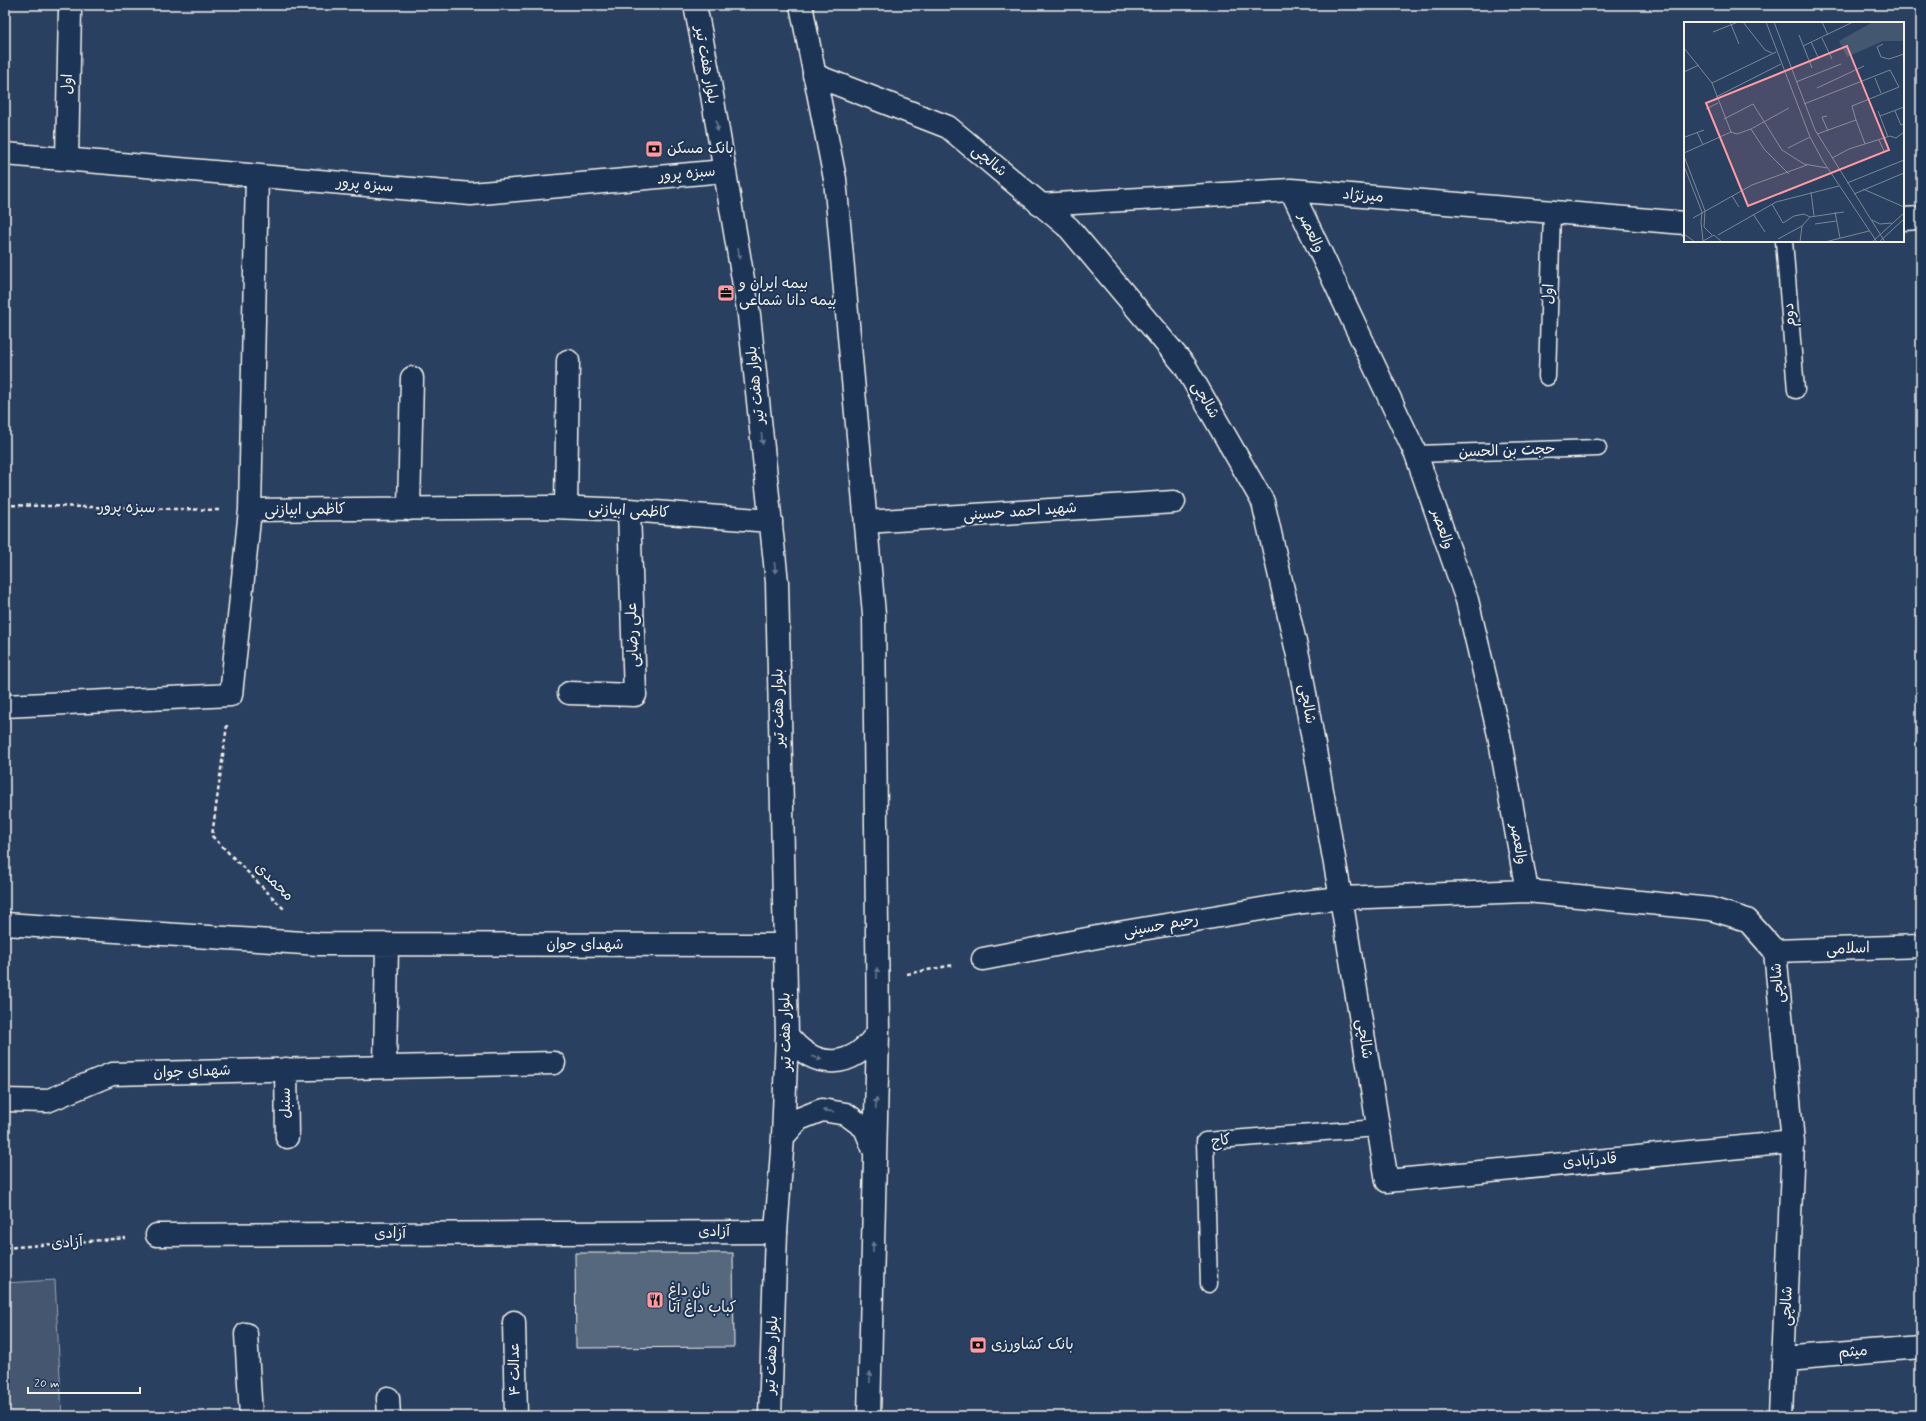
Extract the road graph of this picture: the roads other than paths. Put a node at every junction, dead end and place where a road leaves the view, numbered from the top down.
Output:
1 (695, 5) edge
2 (800, 5) edge
3 (70, 9) dead end
4 (814, 75) junction
5 (5, 154) edge
6 (67, 159) junction
7 (724, 171) junction
8 (257, 176) junction
9 (1290, 190) junction
10 (1040, 205) junction
11 (1552, 212) junction
12 (1921, 218) edge
13 (1904, 219) edge
14 (1684, 223) edge
15 (1784, 242) edge
16 (568, 361) dead end
17 (1547, 377) dead end
18 (412, 378) dead end
19 (1796, 390) dead end
20 (1598, 448) dead end
21 (1416, 454) junction
22 (1174, 502) dead end
23 (566, 508) junction
24 (409, 509) junction
25 (250, 510) junction
26 (629, 510) junction
27 (771, 522) junction
28 (866, 522) junction
29 (569, 693) dead end
30 (5, 706) edge
31 (1527, 891) junction
32 (1341, 898) junction
33 (5, 924) edge
34 (387, 944) junction
35 (784, 945) junction
36 (1921, 946) edge
37 (1775, 951) junction
38 (983, 960) road end
39 (878, 1032) junction
40 (787, 1035) junction
41 (554, 1063) dead end
42 (385, 1067) junction
43 (286, 1069) junction
44 (5, 1100) edge
45 (1378, 1128) junction
46 (287, 1137) dead end
47 (783, 1137) junction
48 (1793, 1142) junction
49 (875, 1151) junction
50 (1387, 1181) joint
51 (776, 1232) junction
52 (157, 1236) road end
53 (1209, 1284) dead end
54 (514, 1322) dead end
55 (246, 1334) dead end
56 (1921, 1347) edge
57 (1785, 1358) junction
58 (251, 1416) edge
59 (516, 1416) edge
60 (770, 1416) edge
61 (869, 1416) edge
62 (1782, 1416) edge

1 -> 7 street, بلوار هفت تیر
2 - 4 street
3 - 6 street, اول
4 - 10 street, شالچی
4 - 28 street
5 - 6 street, سبزه پرور
6 - 8 street, سبزه پرور
7 - 8 street, سبزه پرور
7 -> 27 street, بلوار هفت تیر
8 - 25 street
9 - 10 street, میرنژاد
9 - 11 street, میرنژاد
9 - 21 street, والعصر
10 - 32 street, شالچی
11 - 14 street, میرنژاد
11 - 17 lane, اول
12 - 13 street
15 - 19 lane, دوم
16 - 23 street
18 - 24 street
20 - 21 lane, حجت بن الحسن
21 - 31 street, والعصر
22 - 28 street, شهید احمد حسینی
23 - 24 street, کاظمی ابیازنی
23 - 26 street, کاظمی ابیازنی
24 - 25 street, کاظمی ابیازنی
25 - 30 street, کاظمی ابیازنی
26 - 27 street, کاظمی ابیازنی
26 - 29 street, علی رضایی
27 -> 35 street, بلوار هفت تیر
39 -> 28 street
31 - 32 street, شالچی
31 - 37 street, شالچی
32 - 38 street, رحیم حسینی
32 - 45 street, شالچی
33 - 34 street, شهدای جوان
34 - 35 street, شهدای جوان
34 - 42 street
35 - 40 street, بلوار هفت تیر
36 - 37 street, اسلامی
37 - 48 street, شالچی
40 -> 39 street
49 -> 39 street
40 - 47 street, بلوار هفت تیر
41 - 42 street, شهدای جوان
42 - 43 street, شهدای جوان
43 - 44 street, شهدای جوان
43 - 46 street, سنبل
45 - 50 street, شالچی
45 - 53 lane, کاج
49 -> 47 street
47 - 51 street, بلوار هفت تیر
48 - 50 street, قادرآبادی
48 - 57 street, شالچی
61 -> 49 street
51 - 52 street, آزادی
51 - 60 street, بلوار هفت تیر
54 - 59 street, عدالت ۴
55 - 58 street
56 - 57 street, میثم
57 - 62 street, شالچی

